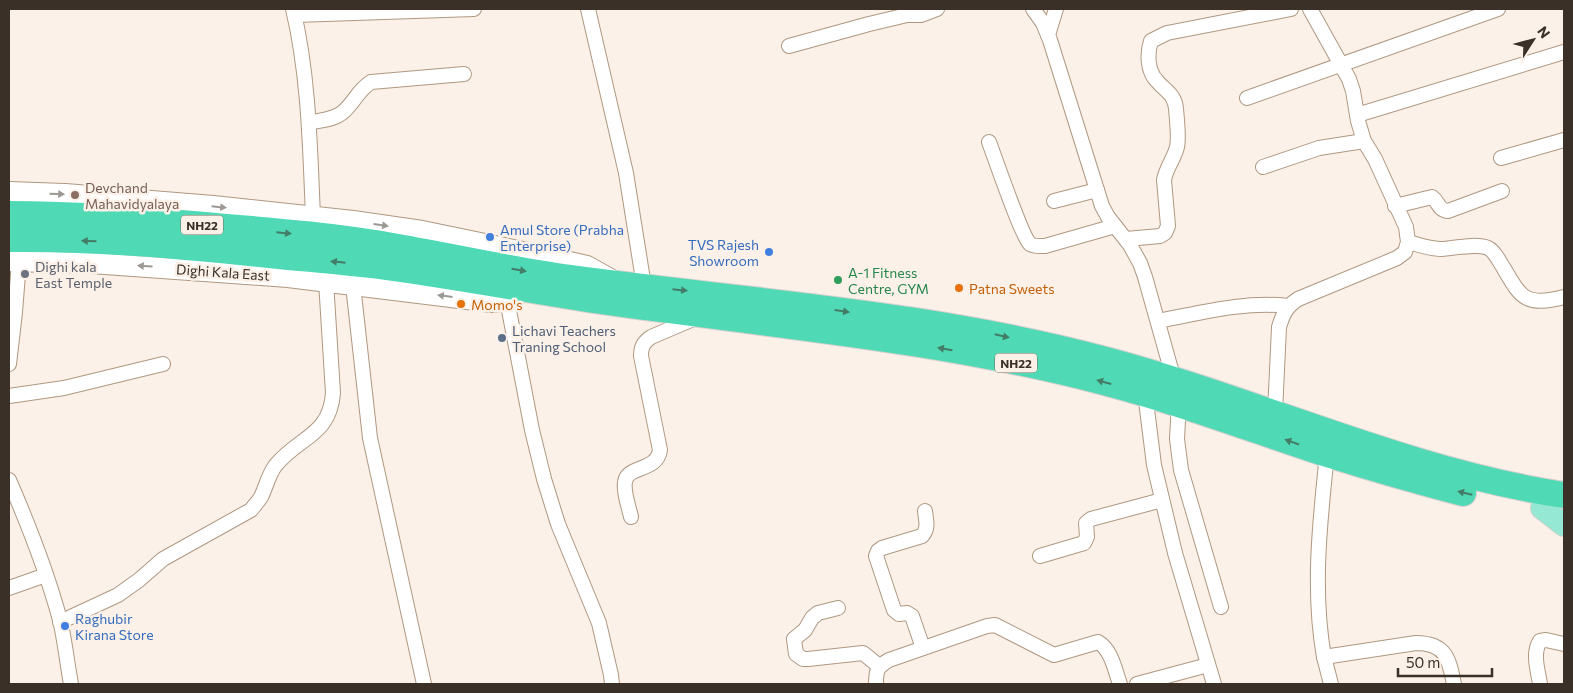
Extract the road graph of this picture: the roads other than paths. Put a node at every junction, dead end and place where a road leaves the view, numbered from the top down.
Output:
1 (474, 9) edge
2 (588, 9) edge
3 (936, 9) edge
4 (1033, 9) edge
5 (1056, 9) edge
6 (1291, 9) edge
7 (1310, 9) edge
8 (1498, 9) edge
9 (294, 12) edge
10 (1048, 34) junction
11 (789, 46) dead end
12 (1564, 52) edge
13 (1341, 66) junction
14 (464, 74) dead end
15 (1247, 98) dead end
16 (1357, 115) junction
17 (309, 124) junction
18 (1564, 140) edge
19 (1364, 141) junction
20 (989, 142) dead end
21 (1501, 158) dead end
22 (1264, 167) dead end
23 (1097, 190) junction
24 (1502, 191) dead end
25 (9, 192) edge
26 (1054, 201) dead end
27 (1395, 206) junction
28 (9, 214) edge
29 (312, 217) junction
30 (1115, 226) junction
31 (1126, 239) junction
32 (1408, 242) junction
33 (12, 254) edge
34 (391, 257) junction
35 (326, 281) junction
36 (616, 283) junction
37 (353, 285) junction
38 (644, 286) junction
39 (517, 295) junction
40 (1564, 297) edge
41 (1288, 306) junction
42 (704, 315) junction
43 (1158, 322) junction
44 (9, 364) edge
45 (163, 364) dead end
46 (1176, 392) junction
47 (1145, 393) junction
48 (9, 396) edge
49 (1275, 413) junction
50 (1327, 454) junction
51 (9, 480) edge
52 (1564, 495) edge
53 (1162, 500) junction
54 (1553, 510) edge
55 (15, 511) edge
56 (925, 511) dead end
57 (631, 517) dead end
58 (1564, 525) edge
59 (1040, 556) dead end
60 (46, 575) junction
61 (9, 588) edge
62 (1221, 607) dead end
63 (838, 608) dead end
64 (60, 622) junction
65 (1564, 644) edge
66 (923, 648) junction
67 (1324, 657) junction
68 (1208, 665) junction
69 (879, 666) junction
70 (71, 684) edge
71 (424, 684) edge
72 (612, 684) edge
73 (876, 684) edge
74 (1120, 684) edge
75 (1138, 684) edge
76 (1214, 684) edge
77 (1331, 684) edge
78 (1454, 684) edge
79 (1540, 684) edge

1 - 9 street
2 - 38 street
3 - 11 street
4 - 10 street
5 - 10 street
6 - 31 street
7 - 13 street
8 - 13 street
9 - 17 street
10 - 23 street
12 - 16 street
13 - 15 street
13 - 16 street
14 - 17 street
16 - 19 street
17 - 29 street
18 - 21 street
19 - 22 street
19 - 27 street
20 - 30 street
23 - 26 street
23 - 30 street
24 - 27 street
25 -> 29 street
27 - 32 street
28 -> 34 highway, NH22
29 -> 36 street
30 - 31 street
31 - 43 street
32 - 40 street
32 - 41 street
34 -> 33 highway, NH22
35 -> 33 street, Dighi Kala East
33 - 44 street
34 -> 36 highway, NH22
34 - 39 highway, NH22
35 - 37 street, Dighi Kala East
35 - 64 street
36 - 38 highway, NH22
39 -> 37 street, Dighi Kala East
37 - 71 street
38 -> 46 highway, NH22
39 - 42 highway, NH22
39 - 72 street
41 - 43 street
41 - 49 street
47 -> 42 highway, NH22
42 - 57 street
43 - 46 street
45 - 48 street
46 - 47 highway, NH22
46 - 49 highway, NH22
50 -> 46 highway, NH22
46 - 62 street
47 - 53 street
49 - 52 highway, NH22
54 -> 50 highway, NH22
50 - 67 street
51 - 55 street
53 - 59 street
53 - 68 street
54 - 58 main road
55 - 60 street
56 - 66 street
60 - 61 street
60 - 64 street
63 - 69 street
64 - 70 street
65 - 79 street
66 - 69 street
66 - 74 street
67 - 77 street
67 - 78 street
68 - 75 street
68 - 76 street
69 - 73 street

